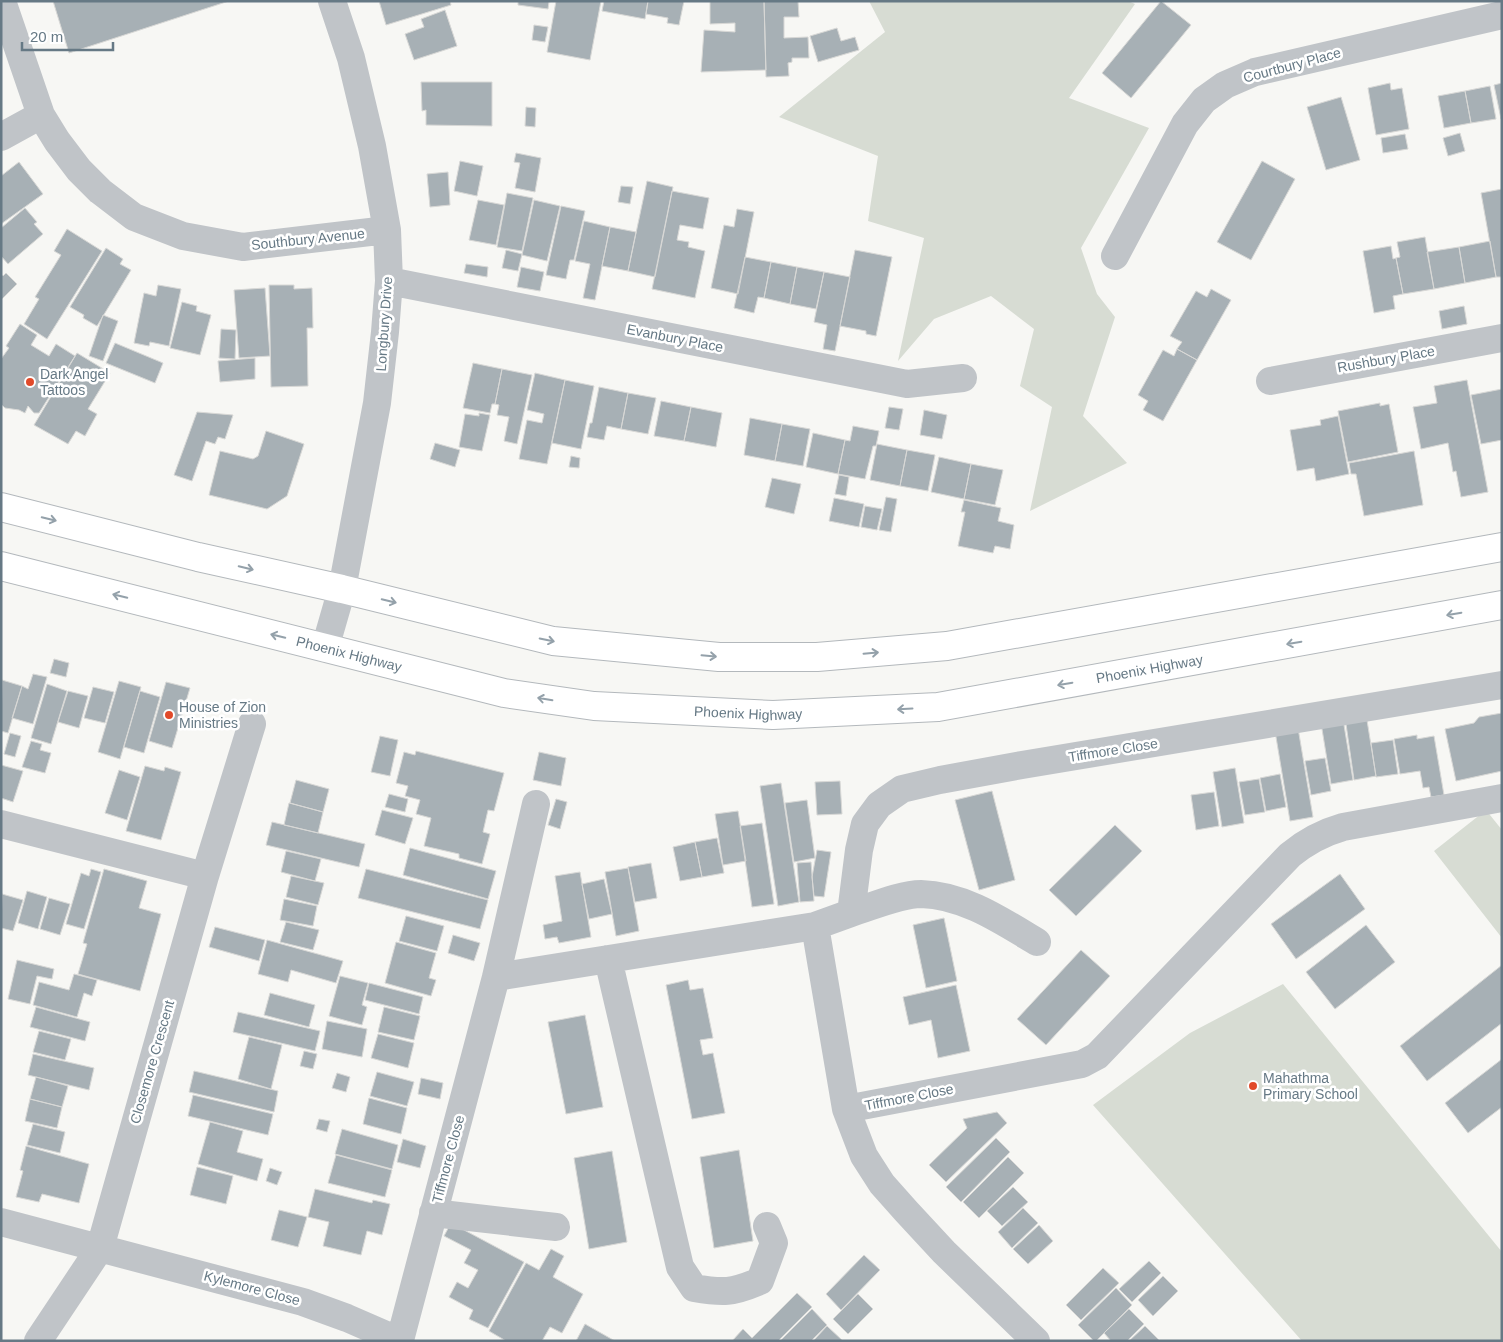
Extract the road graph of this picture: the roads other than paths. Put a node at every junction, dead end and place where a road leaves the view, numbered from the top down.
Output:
1 (2, 1) edge
2 (332, 1) edge
3 (1502, 15) edge
4 (41, 115) junction
5 (1, 137) edge
6 (387, 230) junction
7 (1115, 256) dead end
8 (388, 281) junction
9 (1502, 338) edge
10 (963, 378) dead end
11 (1270, 380) dead end
12 (1, 507) edge
13 (1502, 548) edge
14 (1, 566) edge
15 (342, 589) junction
16 (1502, 605) edge
17 (325, 648) junction
18 (1502, 685) edge
19 (252, 724) dead end
20 (1502, 798) edge
21 (536, 804) dead end
22 (1, 824) edge
23 (205, 876) junction
24 (851, 913) junction
25 (815, 926) junction
26 (1037, 942) dead end
27 (608, 959) junction
28 (496, 977) junction
29 (846, 1109) junction
30 (434, 1213) junction
31 (1, 1222) edge
32 (767, 1226) dead end
33 (556, 1227) dead end
34 (100, 1248) junction
35 (38, 1341) edge
36 (400, 1341) edge
37 (1036, 1341) edge

1 - 4 street, Southbury Avenue
2 - 6 street, Longbury Drive
3 - 7 street, Courtbury Place
4 - 5 street
4 - 6 street, Southbury Avenue
6 - 8 street, Longbury Drive
8 - 10 street, Evanbury Place
8 - 15 street, Longbury Drive
9 - 11 street, Rushbury Place
12 -> 15 main road
15 -> 13 main road
17 -> 14 main road, Phoenix Highway
15 - 17 street, Longbury Drive
16 -> 17 main road, Phoenix Highway
18 - 24 street, Tiffmore Close
19 - 23 street, Closemore Crescent
20 - 29 street, Tiffmore Close
21 - 28 street, Tiffmore Close
22 - 23 street
23 - 34 street, Closemore Crescent
24 - 25 street
24 - 26 street
25 - 27 street
25 - 29 street, Tiffmore Close
27 - 28 street
27 - 32 street
28 - 30 street, Tiffmore Close
29 - 37 street, Tiffmore Close
30 - 33 street
30 - 36 street, Tiffmore Close
31 - 34 street, Kylemore Close
34 - 35 street
34 - 36 street, Kylemore Close

